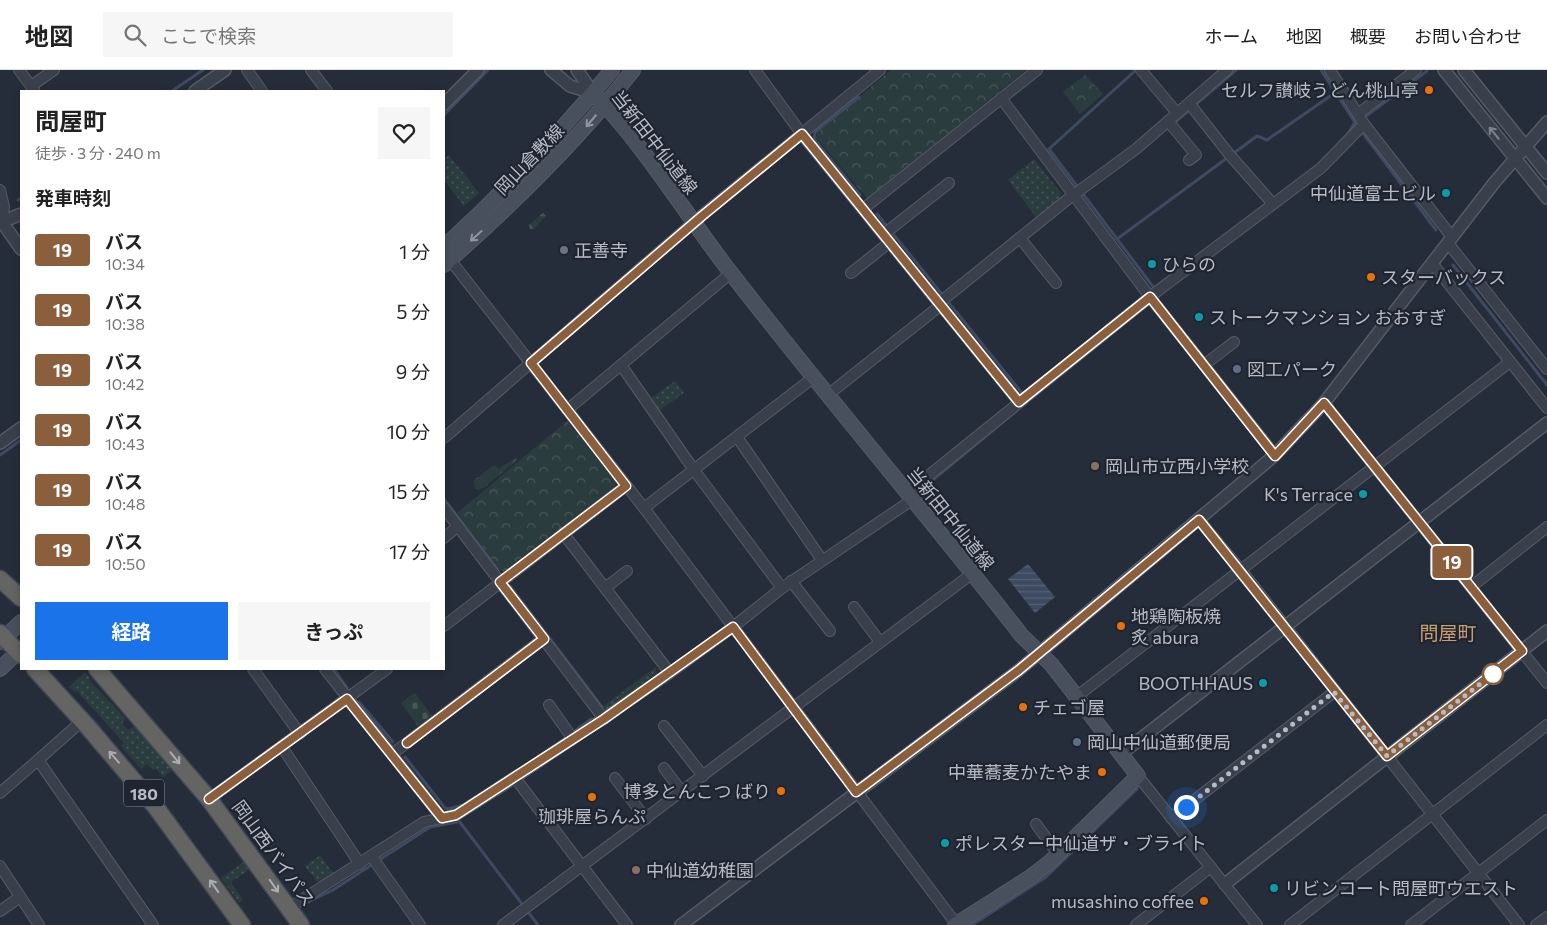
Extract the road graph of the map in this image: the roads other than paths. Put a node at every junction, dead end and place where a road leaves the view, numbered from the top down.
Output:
1 (20, 70) edge
2 (54, 70) edge
3 (225, 70) edge
4 (247, 70) edge
5 (311, 70) edge
6 (478, 70) edge
7 (550, 70) edge
8 (577, 70) edge
9 (612, 70) edge
10 (633, 70) edge
11 (880, 70) edge
12 (1037, 70) edge
13 (1141, 70) edge
14 (1227, 70) edge
15 (1330, 70) edge
16 (1416, 70) edge
17 (1444, 70) edge
18 (1464, 70) edge
19 (757, 71) edge
20 (869, 75) edge
21 (33, 89) edge
22 (197, 90) edge
23 (261, 90) edge
24 (325, 90) edge
25 (593, 93) junction
26 (1000, 98) junction
27 (445, 103) edge
28 (605, 105) junction
29 (1191, 106) junction
30 (1177, 113) junction
31 (1360, 122) junction
32 (1547, 122) edge
33 (1170, 123) junction
34 (802, 134) junction
35 (1525, 147) junction
36 (1515, 159) junction
37 (1189, 160) dead end
38 (1547, 173) edge
39 (949, 184) dead end
40 (0, 190) edge
41 (1078, 191) junction
42 (1547, 198) edge
43 (1271, 202) junction
44 (863, 208) junction
45 (20, 214) edge
46 (1, 220) edge
47 (693, 224) junction
48 (888, 234) junction
49 (1020, 238) junction
50 (1450, 240) junction
51 (20, 248) edge
52 (446, 256) edge
53 (1432, 263) junction
54 (851, 272) dead end
55 (731, 273) junction
56 (1056, 284) dead end
57 (1150, 297) junction
58 (942, 301) junction
59 (1234, 342) dead end
60 (1510, 362) junction
61 (531, 363) junction
62 (621, 365) junction
63 (1204, 365) junction
64 (1547, 369) edge
65 (814, 377) junction
66 (829, 394) junction
67 (1019, 402) junction
68 (1324, 403) junction
69 (1547, 408) edge
70 (567, 410) junction
71 (1547, 423) edge
72 (20, 429) edge
73 (445, 437) edge
74 (737, 437) junction
75 (0, 443) edge
76 (1275, 456) junction
77 (1375, 467) junction
78 (694, 470) junction
79 (626, 486) junction
80 (909, 496) junction
81 (644, 508) junction
82 (445, 509) edge
83 (1199, 520) junction
84 (1420, 522) junction
85 (458, 526) junction
86 (1547, 527) edge
87 (563, 534) junction
88 (445, 537) edge
89 (822, 560) junction
90 (1241, 570) junction
91 (627, 571) dead end
92 (973, 573) junction
93 (0, 579) edge
94 (791, 581) junction
95 (500, 582) junction
96 (1471, 587) junction
97 (604, 588) junction
98 (782, 588) junction
99 (20, 597) edge
100 (854, 607) dead end
101 (20, 623) edge
102 (445, 625) edge
103 (733, 627) junction
104 (1284, 627) junction
105 (830, 631) dead end
106 (1547, 632) edge
107 (2, 637) edge
108 (544, 639) junction
109 (880, 642) junction
110 (1522, 651) junction
111 (20, 652) edge
112 (1039, 652) junction
113 (0, 669) edge
114 (36, 670) edge
115 (98, 670) edge
116 (254, 670) edge
117 (326, 670) edge
118 (386, 670) edge
119 (670, 673) junction
120 (1547, 683) edge
121 (1334, 692) junction
122 (1076, 696) junction
123 (347, 699) junction
124 (549, 704) dead end
125 (793, 708) junction
126 (604, 719) junction
127 (82, 721) junction
128 (1547, 725) edge
129 (664, 726) dead end
130 (300, 734) junction
131 (571, 736) junction
132 (282, 747) junction
133 (392, 754) junction
134 (1121, 754) junction
135 (1387, 756) junction
136 (38, 760) junction
137 (664, 768) dead end
138 (703, 776) junction
139 (1138, 776) junction
140 (515, 778) junction
141 (616, 778) dead end
142 (682, 792) junction
143 (856, 792) junction
144 (0, 793) edge
145 (209, 799) junction
146 (1432, 814) junction
147 (450, 816) junction
148 (1171, 818) junction
149 (646, 819) junction
150 (1547, 820) edge
151 (1036, 824) dead end
152 (1058, 854) junction
153 (374, 860) junction
154 (360, 864) junction
155 (0, 866) edge
156 (583, 866) junction
157 (1211, 866) junction
158 (1479, 874) junction
159 (1224, 884) junction
160 (20, 897) junction
161 (289, 908) junction
162 (0, 911) edge
163 (1547, 917) edge
164 (39, 925) edge
165 (153, 925) edge
166 (242, 925) edge
167 (301, 925) edge
168 (420, 925) edge
169 (504, 925) edge
170 (627, 925) edge
171 (680, 925) edge
172 (956, 925) edge
173 (1136, 925) edge
174 (1257, 925) edge
175 (1290, 925) edge
176 (1412, 925) edge
177 (1519, 925) edge
178 (1536, 925) edge

1 - 21 street
2 - 21 street
3 - 22 street
4 - 23 street
5 - 24 street
6 - 27 street
7 - 25 street
8 - 25 street
9 - 25 main road, 岡山倉敷線
10 - 28 main road, 岡山倉敷線
11 - 20 street
12 - 26 street
13 - 30 street
14 - 29 street
15 - 31 street
16 - 31 street
36 -> 17 street
18 - 35 street
19 - 34 street
20 - 34 street
25 - 28 main road, 当新田中仙道線
25 - 52 main road, 岡山倉敷線
26 - 41 street
26 - 44 street
28 - 47 main road, 当新田中仙道線
28 -> 52 main road, 岡山倉敷線
29 - 30 street
29 - 43 street
30 - 33 street
31 - 43 street
31 - 50 street
32 - 35 street
33 - 37 street
33 - 41 street
34 - 44 street
34 - 47 street
35 - 36 street
35 - 38 street
36 - 42 street
36 - 50 street
39 - 48 street
40 - 46 street
41 - 49 street
41 - 57 street
43 - 57 street
44 - 48 street
45 - 46 street
46 - 51 street
47 - 55 main road, 当新田中仙道線
47 - 61 street
48 - 54 street
48 - 58 street
49 - 56 street
49 - 58 street
50 - 53 street
50 - 64 street
52 - 61 street
53 - 60 street
53 - 68 street
55 - 62 street
55 - 65 main road, 当新田中仙道線
57 - 63 street
57 - 67 street
58 - 66 street
58 - 67 street
59 - 63 street
60 - 69 street
60 - 77 street
61 - 70 street
61 - 73 street
62 - 70 street
62 - 78 street
63 - 76 street
65 - 66 main road, 当新田中仙道線
65 - 74 street
66 - 80 main road, 当新田中仙道線
67 - 80 street
68 - 76 street
68 - 77 street
70 - 79 street
71 - 84 street
72 - 75 street
74 - 78 street
74 - 89 street
76 - 83 street
77 - 84 street
77 - 90 street
78 - 81 street
78 - 98 street
79 - 81 street
79 - 87 street
80 - 89 street
80 - 92 main road, 当新田中仙道線
81 - 103 street
82 - 85 street
83 - 90 street
83 - 112 street
84 - 96 street
84 - 104 street
85 - 88 street
85 - 95 street
86 - 96 street
87 - 95 street
87 - 97 street
89 - 94 street
90 - 104 street
90 - 122 street
91 - 97 street
92 - 109 street
92 - 112 main road, 当新田中仙道線
93 - 99 highway
94 - 98 street
94 - 105 street
95 - 102 street
95 - 108 street
96 - 110 street
97 - 119 street
98 - 103 street
100 - 109 street
101 - 107 main road
103 - 119 street
103 - 125 street
104 - 121 street
104 - 134 street
106 - 110 street
107 - 111 highway
108 - 126 street
108 - 133 street
109 - 125 street
110 - 120 street
110 - 135 street
111 - 113 main road
112 - 122 main road, 当新田中仙道線
112 - 143 street
114 - 127 highway, 180
115 -> 145 highway, 岡山西バイパス / 180
116 - 130 street
117 - 123 street
118 - 123 street
119 - 126 street
121 - 135 street
121 - 148 street
122 - 134 main road, 当新田中仙道線
123 - 130 street
123 - 133 street
124 - 131 street
125 - 138 street
125 - 143 street
126 - 131 street
127 - 136 street
166 -> 127 highway, 180
128 - 146 street
129 - 138 street
130 - 132 street
131 - 140 street
132 - 145 street
132 - 154 street
133 - 147 street
134 - 139 main road, 当新田中仙道線
135 - 146 street
135 - 159 street
136 - 144 street
136 - 165 street
137 - 142 street
138 - 142 street
139 - 148 street
139 - 152 main road
140 - 147 street
140 - 156 street
141 - 149 street
142 - 149 street
143 - 171 street
143 - 172 street
145 -> 161 highway, 岡山西バイパス / 180
146 - 158 street
146 - 175 street
147 - 153 street
148 - 157 street
149 - 156 street
150 - 158 street
151 - 152 street
152 - 172 main road
153 - 154 street
153 - 168 street
154 - 161 street
155 - 160 street
156 - 169 street
156 - 170 street
157 - 159 street
157 - 173 street
158 - 176 street
158 - 177 street
159 - 174 street
160 - 162 street
160 - 164 street
161 - 167 highway, 岡山西バイパス / 180
163 - 178 street

